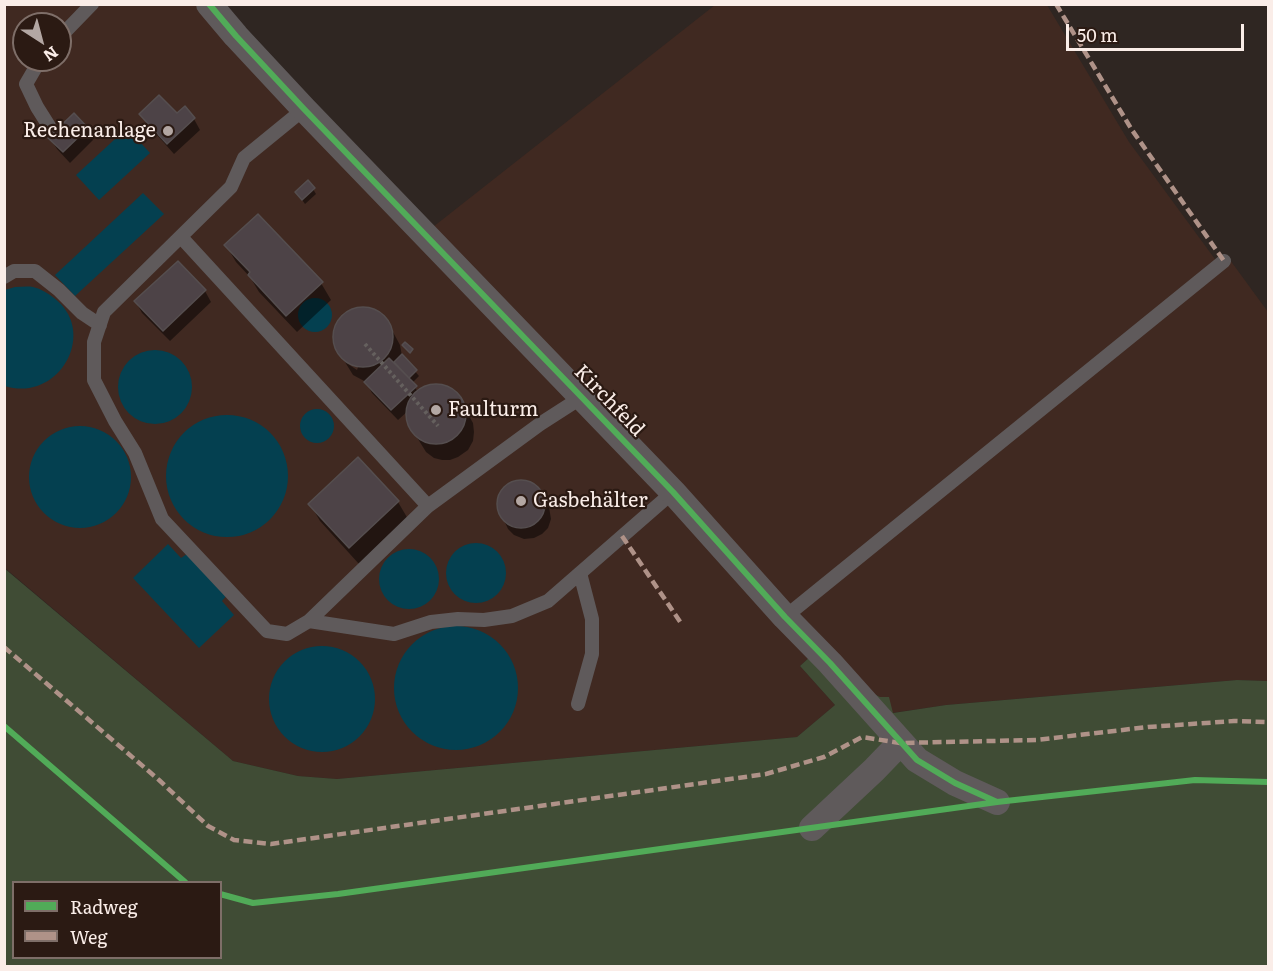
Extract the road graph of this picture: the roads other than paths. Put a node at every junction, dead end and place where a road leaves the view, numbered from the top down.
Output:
1 (92, 4) edge
2 (209, 4) edge
3 (72, 25) edge
4 (33, 72) edge
5 (304, 108) junction
6 (49, 126) dead end
7 (181, 237) junction
8 (1224, 261) dead end
9 (4, 277) edge
10 (100, 325) junction
11 (582, 397) junction
12 (673, 492) junction
13 (428, 506) junction
14 (580, 573) junction
15 (785, 617) junction
16 (309, 621) junction
17 (578, 704) dead end
18 (900, 742) junction
19 (997, 802) dead end
20 (812, 828) dead end

1 - 3 lane
2 - 5 street, Kirchfeld
4 - 6 lane
5 - 7 lane
5 - 11 street, Kirchfeld
7 - 10 lane
7 - 13 lane
8 - 15 lane
9 - 10 lane
10 - 16 lane
11 - 12 street, Kirchfeld
11 - 13 lane
12 - 14 lane
12 - 15 street, Kirchfeld
13 - 16 lane
14 - 16 lane
14 - 17 lane
15 - 18 street, Kirchfeld
18 - 19 street, Kirchfeld
18 - 20 street

